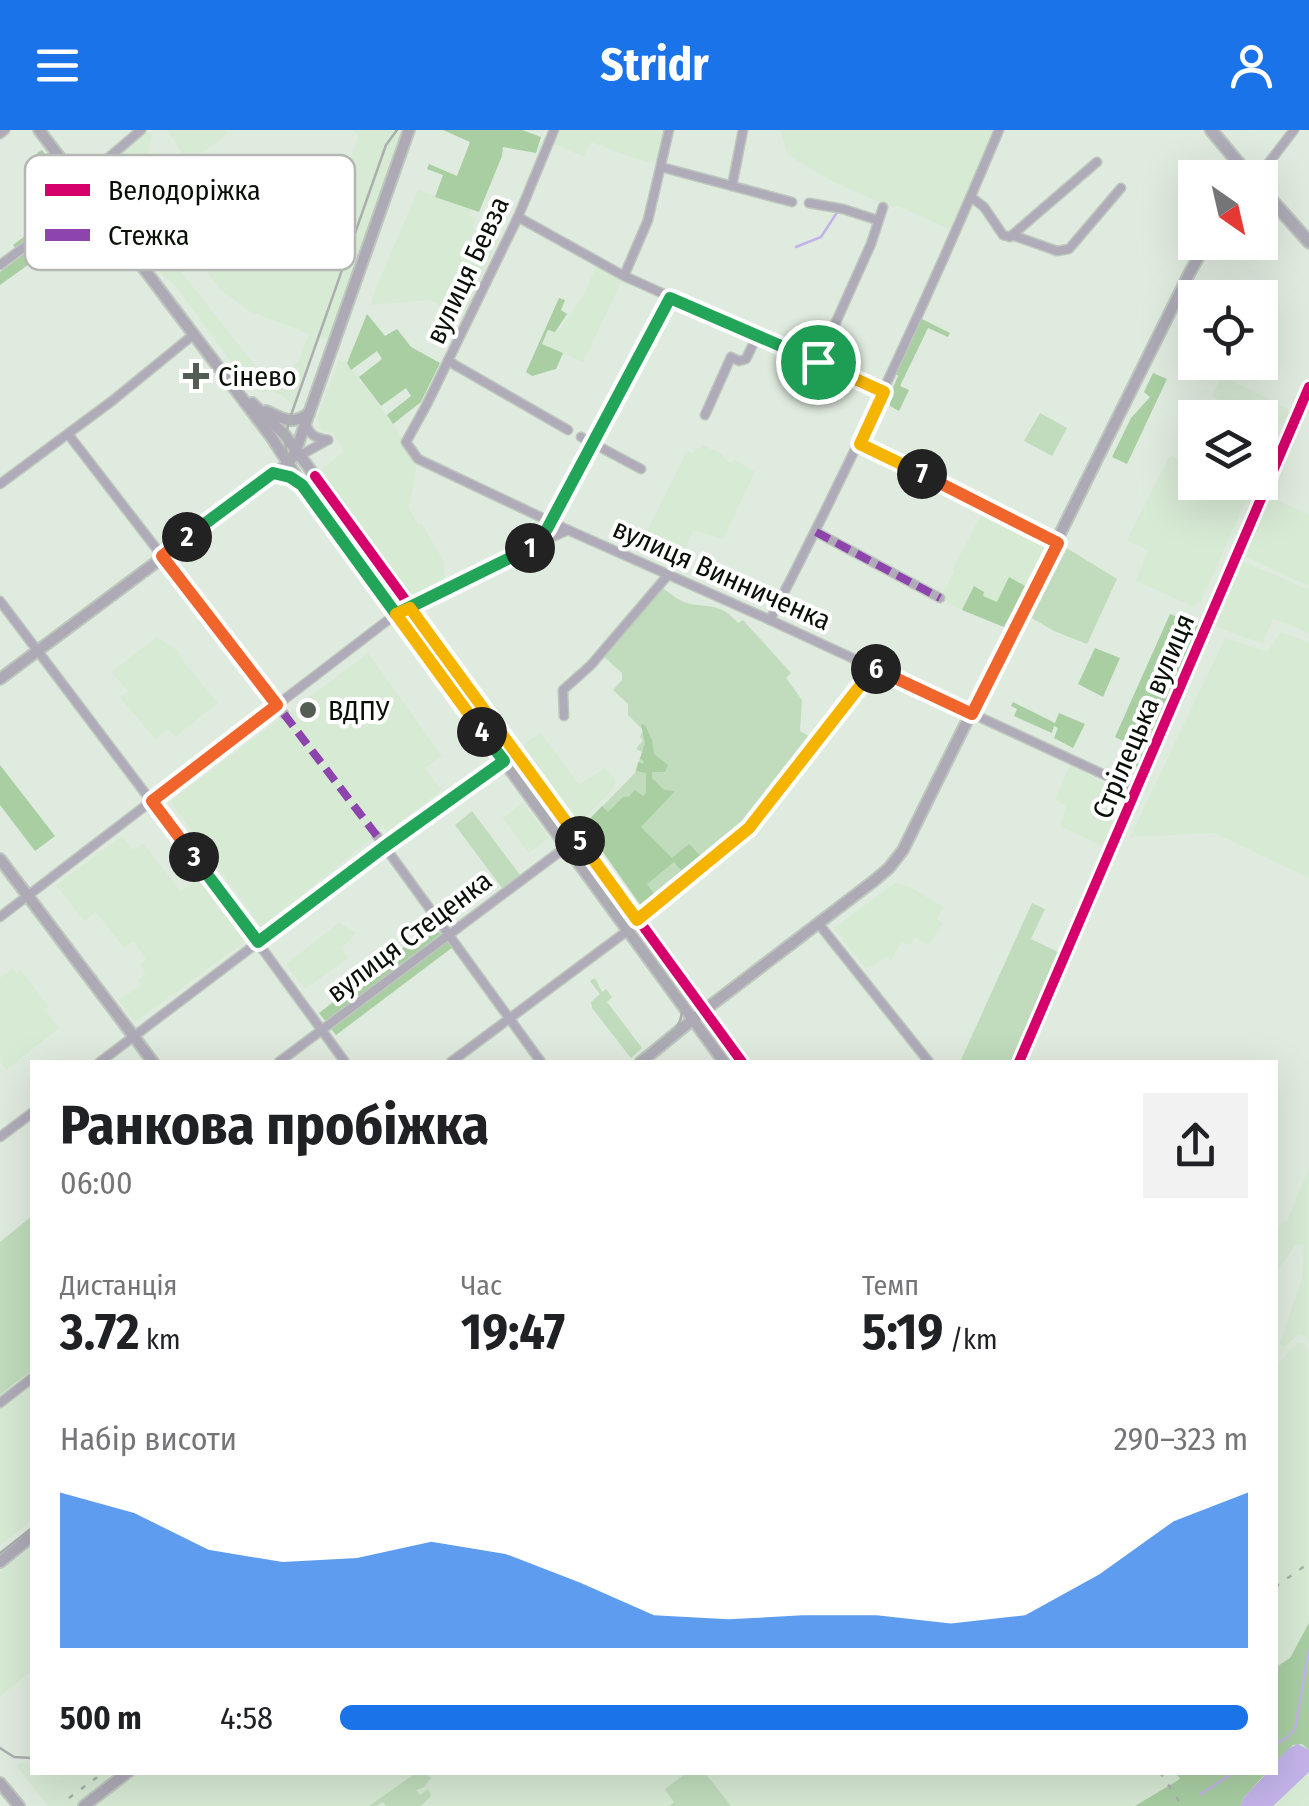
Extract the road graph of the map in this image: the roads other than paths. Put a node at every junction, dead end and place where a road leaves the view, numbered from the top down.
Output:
1 (38, 130) edge
2 (141, 130) edge
3 (409, 130) edge
4 (554, 130) edge
5 (670, 130) edge
6 (743, 130) edge
7 (999, 130) edge
8 (1212, 130) edge
9 (1294, 130) edge
10 (57, 155) edge
11 (112, 155) edge
12 (1238, 160) edge
13 (1269, 160) edge
14 (1098, 162) dead end
15 (661, 166) junction
16 (732, 186) junction
17 (1121, 188) dead end
18 (972, 197) junction
19 (792, 202) dead end
20 (810, 203) dead end
21 (883, 207) dead end
22 (1278, 208) edge
23 (518, 217) junction
24 (878, 220) junction
25 (1012, 235) junction
26 (1309, 242) edge
27 (25, 246) edge
28 (1198, 260) edge
29 (0, 265) edge
30 (144, 270) edge
31 (624, 276) junction
32 (670, 298) junction
33 (193, 335) junction
34 (758, 336) junction
35 (448, 360) junction
36 (818, 362) junction
37 (1309, 388) edge
38 (884, 392) junction
39 (240, 395) junction
40 (252, 403) junction
41 (705, 415) dead end
42 (307, 417) junction
43 (568, 430) dead end
44 (68, 434) junction
45 (582, 436) dead end
46 (275, 442) junction
47 (406, 442) joint
48 (593, 442) junction
49 (860, 444) junction
50 (299, 452) junction
51 (288, 464) junction
52 (642, 470) dead end
53 (274, 473) junction
54 (314, 476) junction
55 (0, 484) edge
56 (302, 485) junction
57 (551, 522) junction
58 (568, 530) junction
59 (816, 532) junction
60 (1058, 543) junction
61 (533, 546) junction
62 (162, 556) junction
63 (668, 575) junction
64 (940, 598) dead end
65 (0, 601) edge
66 (410, 608) junction
67 (396, 614) junction
68 (770, 620) junction
69 (38, 650) junction
70 (874, 668) junction
71 (0, 679) edge
72 (277, 705) junction
73 (284, 714) dead end
74 (972, 714) junction
75 (564, 716) dead end
76 (504, 761) junction
77 (1135, 790) junction
78 (152, 801) junction
79 (377, 836) dead end
80 (384, 847) junction
81 (566, 848) junction
82 (0, 860) edge
83 (28, 896) junction
84 (0, 917) edge
85 (637, 920) junction
86 (818, 924) junction
87 (627, 931) junction
88 (448, 934) junction
89 (258, 942) junction
90 (704, 1011) junction
91 (510, 1018) junction
92 (694, 1021) junction
93 (321, 1030) junction
94 (133, 1036) junction
95 (103, 1060) edge
96 (151, 1060) edge
97 (281, 1060) edge
98 (344, 1060) edge
99 (454, 1060) edge
100 (541, 1060) edge
101 (643, 1060) edge
102 (723, 1060) edge
103 (741, 1060) edge
104 (927, 1060) edge
105 (1020, 1060) edge
106 (30, 1114) edge
107 (0, 1137) edge
108 (30, 1380) edge
109 (0, 1403) edge
110 (30, 1538) edge
111 (0, 1562) edge
112 (124, 1775) edge
113 (0, 1783) edge
114 (18, 1806) edge
115 (84, 1806) edge

1 - 10 main road
2 - 11 street
3 - 42 main road
4 - 23 street, вулиця Бевза
5 - 15 street
6 - 16 street
7 - 18 street
8 - 12 main road
9 - 13 street
14 - 25 street
15 - 16 street
15 - 31 street
16 - 19 street
17 - 25 street
18 - 25 street
18 - 38 street
20 - 24 street
21 - 24 street
22 - 26 main road
23 - 31 street
23 - 35 street, вулиця Бевза
24 - 36 street
27 - 29 street
28 - 60 main road
30 - 33 main road
31 - 32 street
32 - 34 street
32 - 48 street
33 - 39 main road
33 - 44 street
34 - 36 street
34 - 41 street
35 - 43 street
35 - 47 street, вулиця Бевза
36 - 38 street
37 - 77 main road, Стрілецька вулиця
38 - 49 street
39 - 40 main road
39 - 46 main road
40 - 42 main road
40 - 50 main road
42 - 50 main road
42 - 50 street
44 - 55 street
44 - 62 street
45 - 48 street
46 - 50 main road
46 - 51 main road
46 - 53 main road
47 - 57 street, вулиця Винниченка
48 - 52 street
48 - 57 street
49 - 59 street
49 - 60 street
50 - 51 main road
50 - 54 main road
51 - 53 main road
51 - 54 main road
51 - 56 main road
53 - 56 main road
53 - 62 main road
54 - 66 main road
56 - 67 main road
57 - 58 street, вулиця Винниченка
57 - 61 street
58 - 61 street
58 - 63 street, вулиця Винниченка
59 - 64 street
59 - 68 street
60 - 74 main road
61 - 66 street
62 - 69 main road
62 - 72 street
63 - 68 street, вулиця Винниченка
63 - 75 street
65 - 69 street
66 - 67 street
66 - 85 main road
67 - 72 street
67 - 76 main road
68 - 70 street, вулиця Винниченка
69 - 71 main road
69 - 78 street
70 - 74 street, вулиця Винниченка
70 - 85 street
72 - 73 street
72 - 78 street
74 - 77 street, вулиця Винниченка
74 - 86 main road
76 - 80 street
76 - 81 main road
77 - 105 main road, Стрілецька вулиця
78 - 83 street
78 - 89 street
79 - 80 street
80 - 88 street
80 - 89 street
81 - 87 main road
81 - 88 street, вулиця Стеценка
82 - 83 main road
83 - 84 street
83 - 94 main road
85 - 90 main road
86 - 90 main road
86 - 104 street
87 - 91 street
87 - 92 main road
88 - 91 street
88 - 93 street, вулиця Стеценка
89 - 93 street
89 - 94 street
90 - 92 main road
90 - 103 main road
91 - 99 street
91 - 100 street
92 - 101 main road
92 - 102 main road
93 - 97 street, вулиця Стеценка
93 - 98 street
94 - 95 street
94 - 96 main road
106 - 107 street
108 - 109 street
110 - 111 main road
112 - 115 main road
113 - 114 main road

